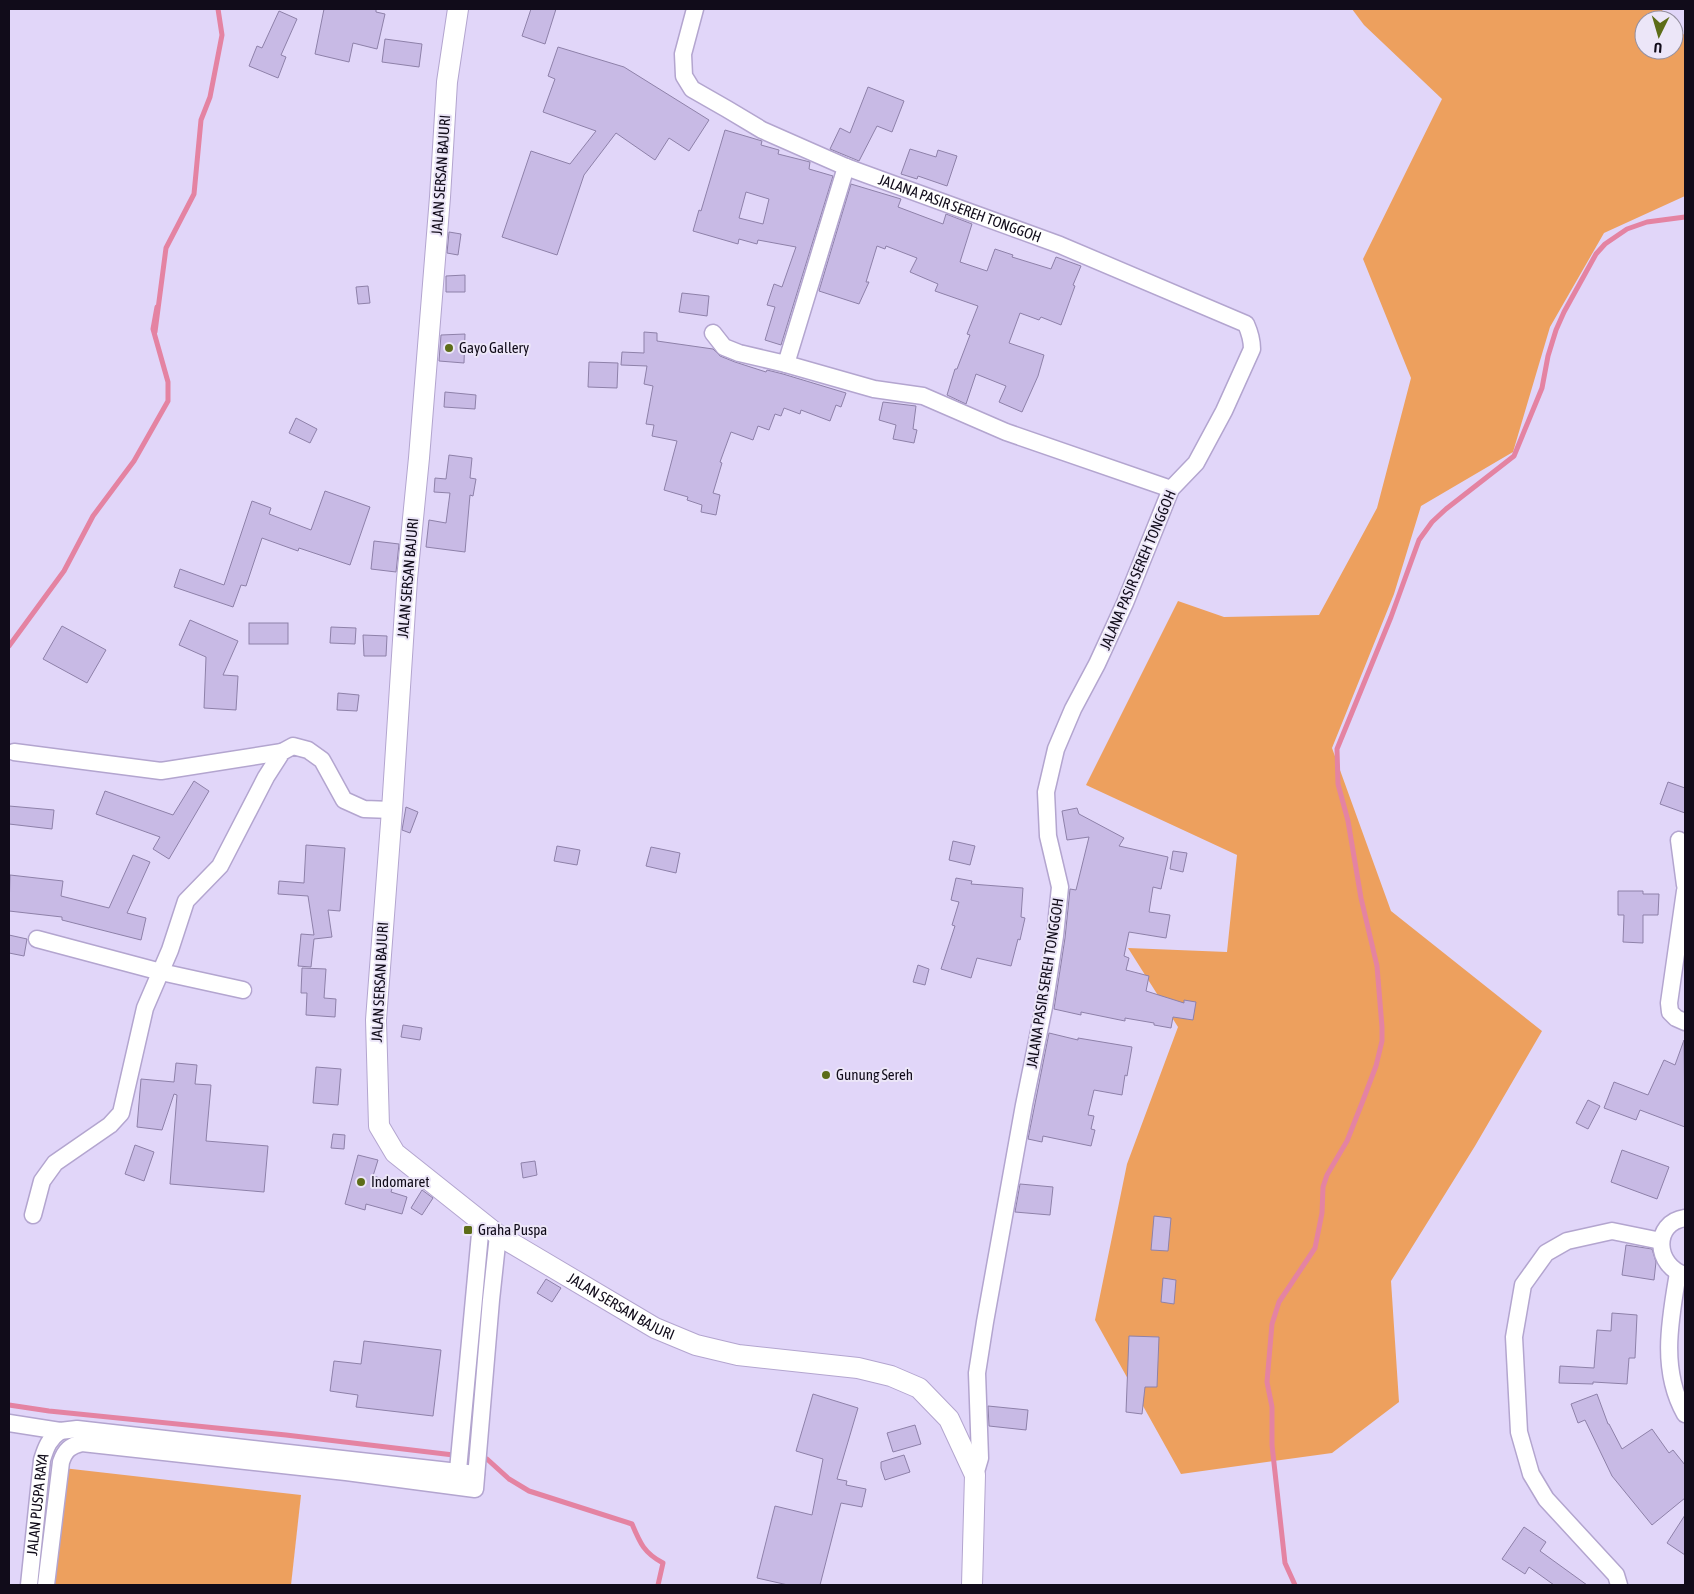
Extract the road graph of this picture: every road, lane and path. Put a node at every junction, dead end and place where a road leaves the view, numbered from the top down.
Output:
1 (458, 9) edge
2 (695, 9) edge
3 (846, 167) junction
4 (713, 333) dead end
5 (786, 364) junction
6 (1171, 489) junction
7 (14, 752) dead end
8 (282, 752) junction
9 (392, 810) junction
10 (1679, 840) dead end
11 (1685, 885) edge
12 (1685, 891) edge
13 (37, 939) dead end
14 (161, 972) junction
15 (243, 990) dead end
16 (1685, 1022) edge
17 (33, 1215) dead end
18 (1685, 1218) edge
19 (481, 1223) junction
20 (498, 1235) junction
21 (1661, 1241) junction
22 (1682, 1274) edge
23 (1685, 1414) edge
24 (9, 1423) edge
25 (60, 1431) junction
26 (42, 1460) junction
27 (61, 1462) junction
28 (975, 1475) junction
29 (458, 1479) junction
30 (29, 1585) edge
31 (46, 1585) edge
32 (972, 1585) edge
33 (1619, 1585) edge

1 - 9 main road, JALAN SERSAN BAJURI
2 - 3 street, JALANA PASIR SEREH TONGGOH
3 - 5 street
3 - 6 street, JALANA PASIR SEREH TONGGOH
4 - 5 street
5 - 6 street
6 - 28 street, JALANA PASIR SEREH TONGGOH
7 - 8 street
8 - 9 street
8 - 14 street
9 - 19 main road, JALAN SERSAN BAJURI
10 - 11 street
12 - 16 street
13 - 14 street
14 - 15 street
14 - 17 street
18 - 21 street
19 - 20 main road, JALAN SERSAN BAJURI
19 - 29 street
20 - 28 main road, JALAN SERSAN BAJURI
20 - 29 street
21 - 22 street
21 - 33 street
22 - 23 street
24 - 25 street
25 - 26 street, JALAN PUSPA RAYA
25 - 29 street
26 - 27 street
26 - 30 street, JALAN PUSPA RAYA
27 - 29 street, JALAN PUSPA RAYA
27 - 31 street, JALAN PUSPA RAYA
28 - 32 main road, JALAN SERSAN BAJURI

